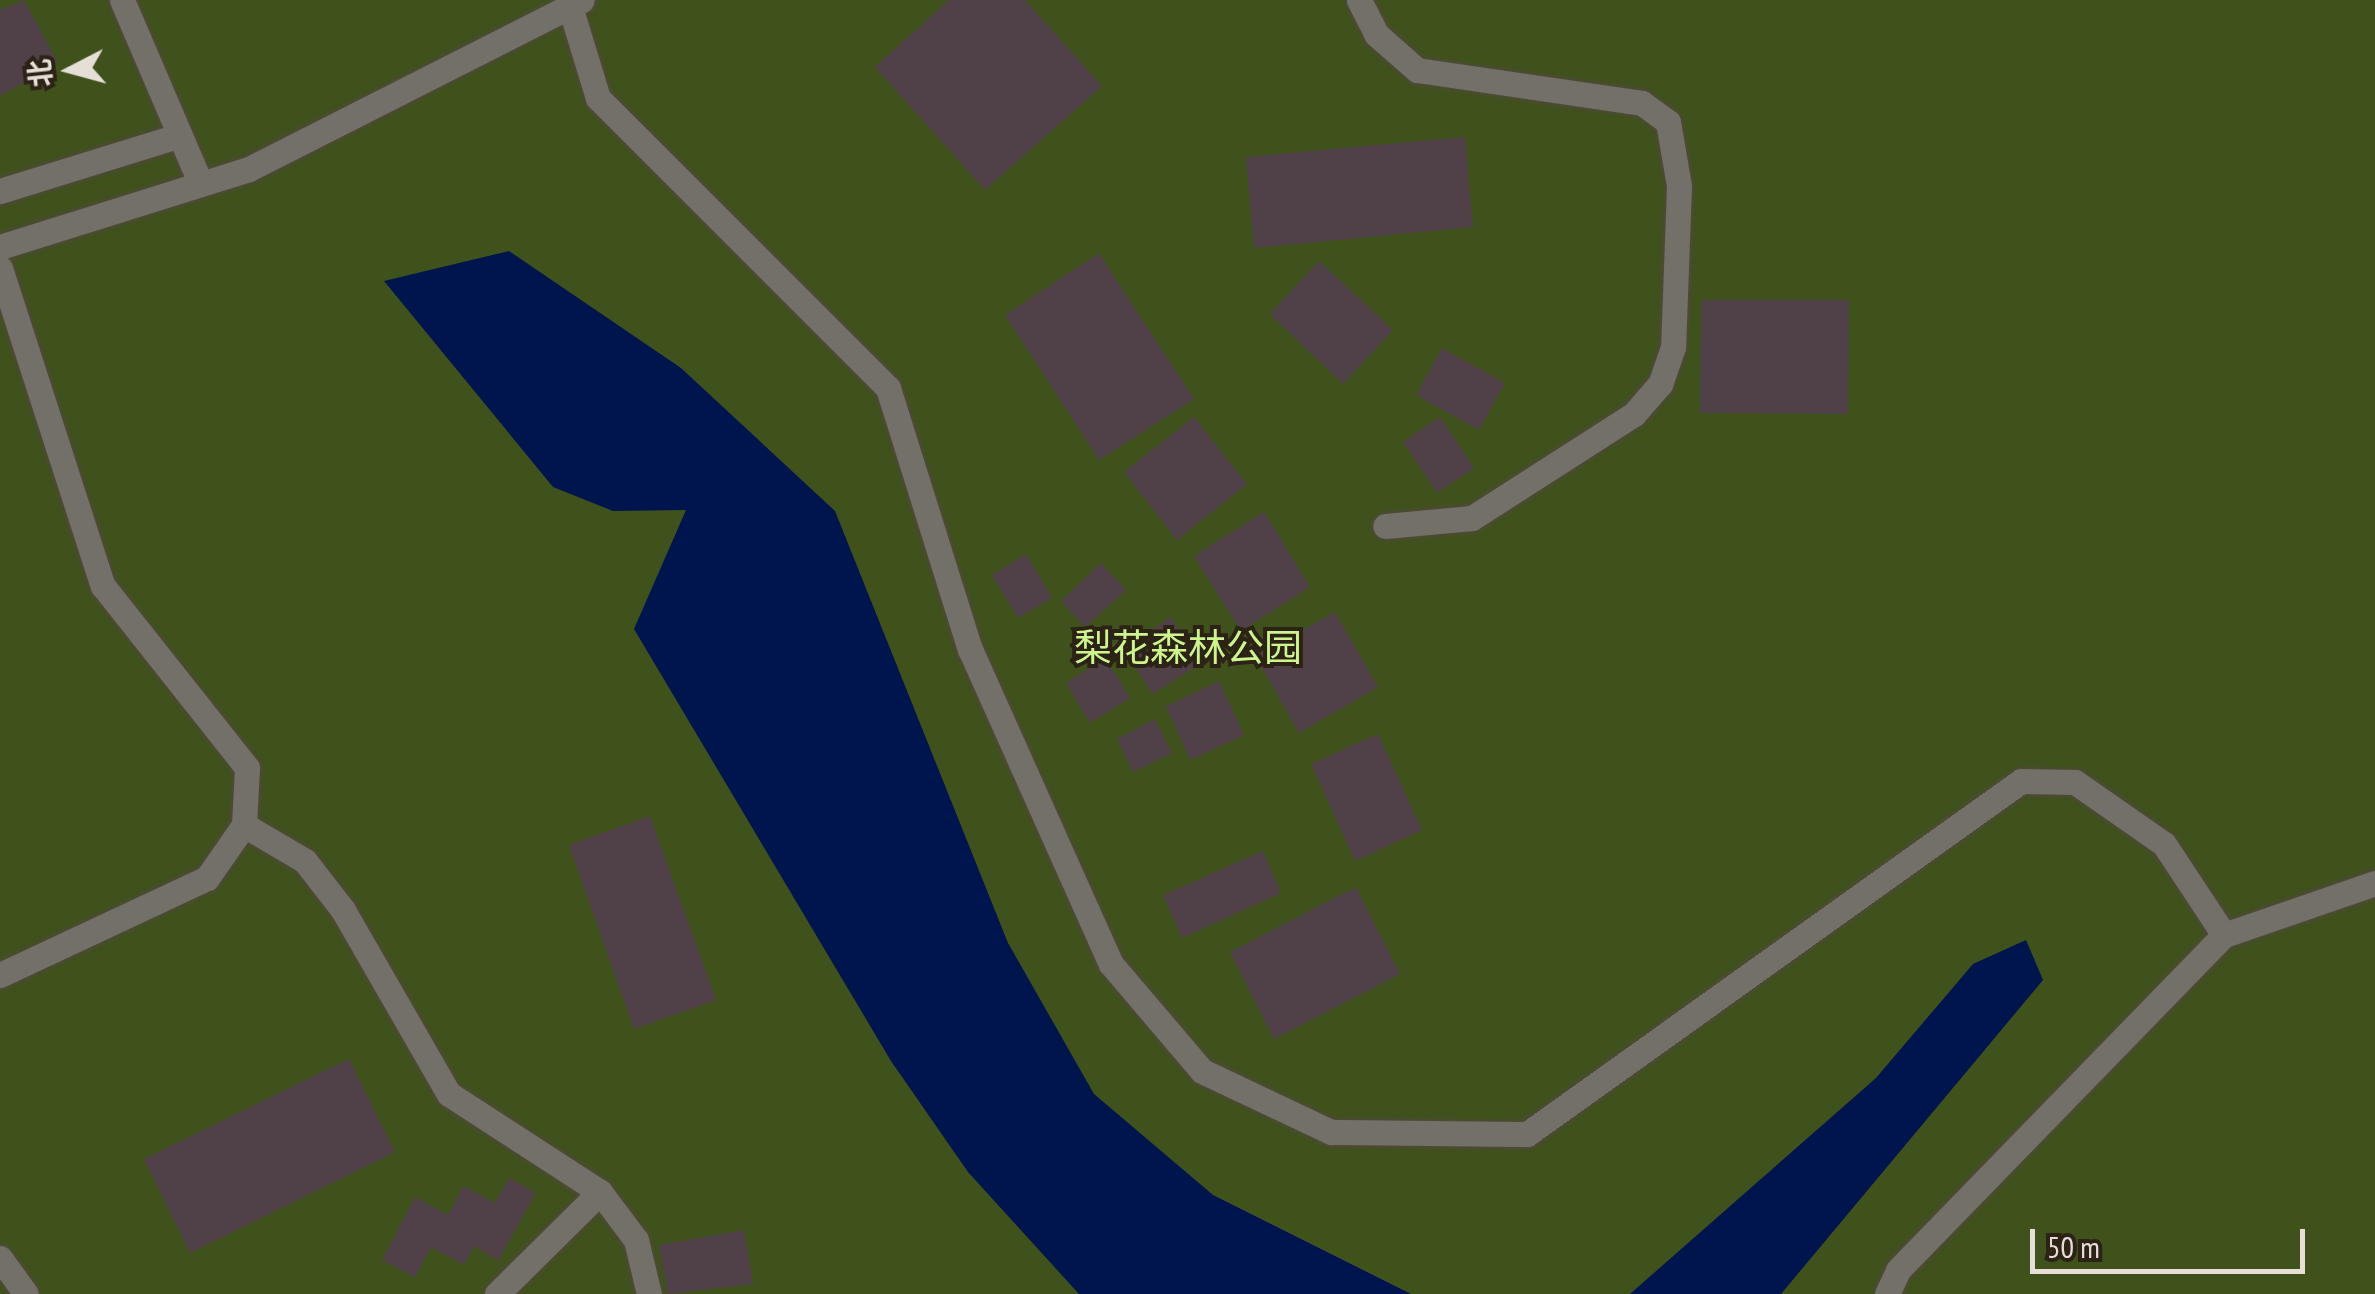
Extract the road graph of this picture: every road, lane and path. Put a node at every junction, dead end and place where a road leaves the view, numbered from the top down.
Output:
1 (122, 0) edge
2 (1358, 0) edge
3 (573, 2) edge
4 (174, 137) junction
5 (201, 184) junction
6 (0, 191) edge
7 (0, 247) edge
8 (0, 268) edge
9 (1385, 526) dead end
10 (244, 825) junction
11 (2375, 883) edge
12 (2224, 935) junction
13 (0, 975) edge
14 (600, 1192) junction
15 (0, 1258) edge
16 (26, 1294) edge
17 (497, 1294) edge
18 (649, 1294) edge
19 (1887, 1294) edge

1 - 4 street
2 - 9 street
3 - 5 street
3 - 12 street
4 - 5 street
4 - 6 street
5 - 7 street
8 - 10 street
10 - 13 street
10 - 14 street
11 - 12 street
12 - 19 street
14 - 17 street
14 - 18 street
15 - 16 street

